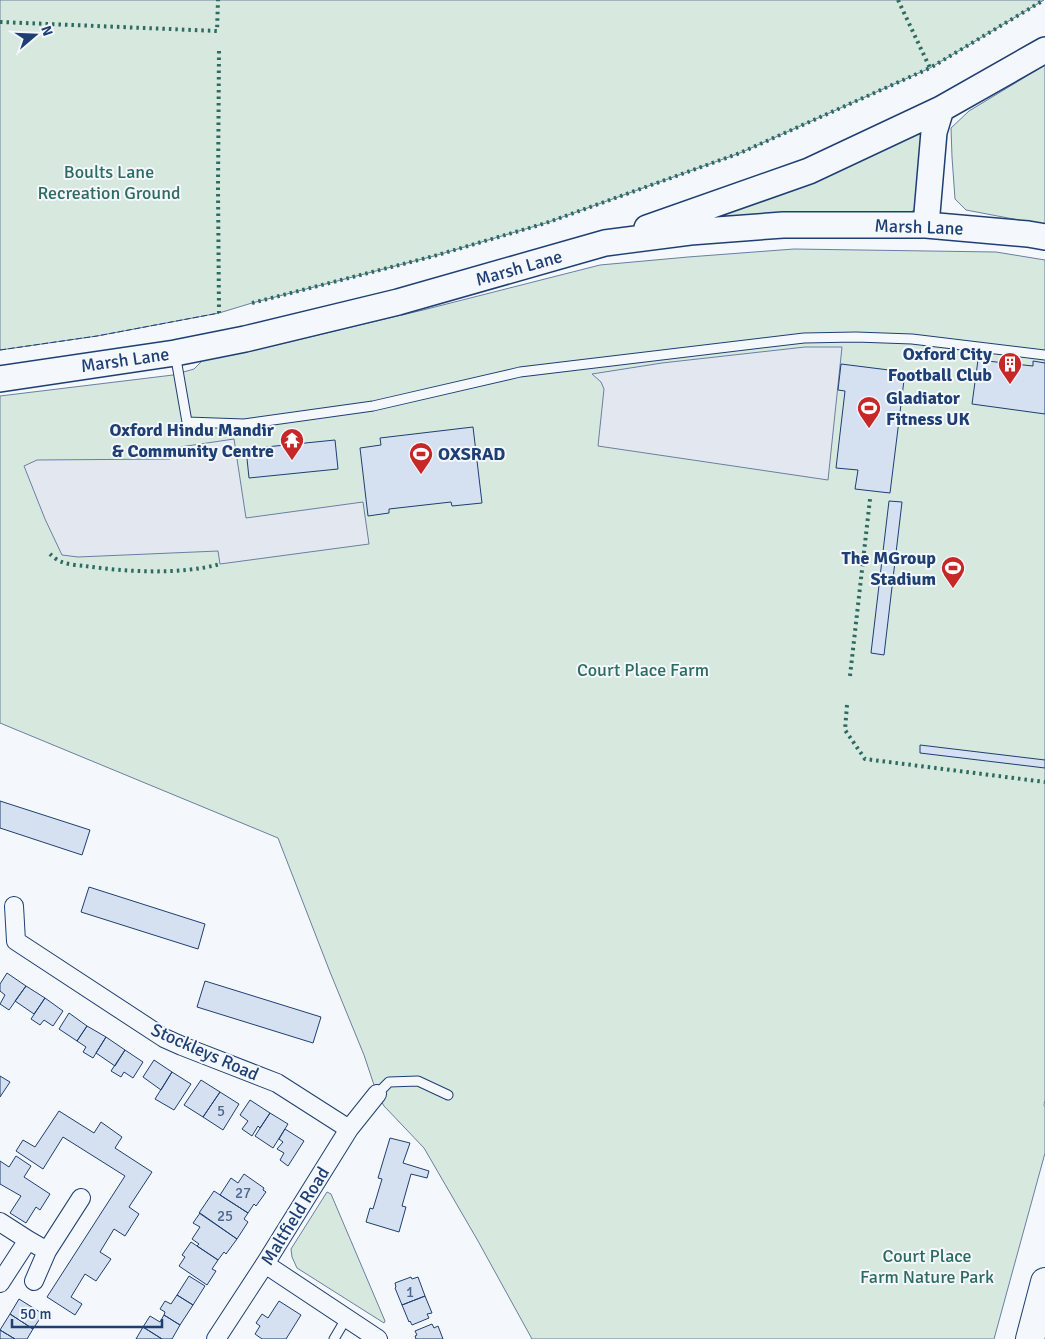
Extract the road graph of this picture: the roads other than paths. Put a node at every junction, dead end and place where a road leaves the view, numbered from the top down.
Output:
1 (1045, 50) edge
2 (941, 109) junction
3 (926, 226) junction
4 (1045, 237) edge
5 (605, 244) junction
6 (175, 353) junction
7 (1045, 355) edge
8 (0, 379) edge
9 (14, 906) dead end
10 (377, 1094) joint
11 (448, 1095) dead end
12 (349, 1129) junction
13 (81, 1198) dead end
14 (0, 1222) edge
15 (28, 1240) junction
16 (47, 1251) junction
17 (265, 1264) junction
18 (34, 1281) dead end
19 (1045, 1282) edge
20 (0, 1283) edge
21 (347, 1317) junction
22 (216, 1339) edge
23 (334, 1339) edge
24 (378, 1339) edge
25 (1030, 1339) edge

1 - 2 main road
2 - 3 main road
2 - 5 main road
3 - 4 main road, Marsh Lane
3 - 5 main road, Marsh Lane
5 - 6 main road, Marsh Lane
6 - 7 lane
6 - 8 main road, Marsh Lane
9 - 12 street, Stockleys Road
10 - 11 lane
10 - 12 street, Maltfield Road
12 - 17 street, Maltfield Road
13 - 16 street
14 - 15 street
15 - 16 street
15 - 20 street
16 - 18 street
17 - 21 street
17 - 22 street, Maltfield Road
19 - 25 highway
21 - 23 lane
21 - 24 street

